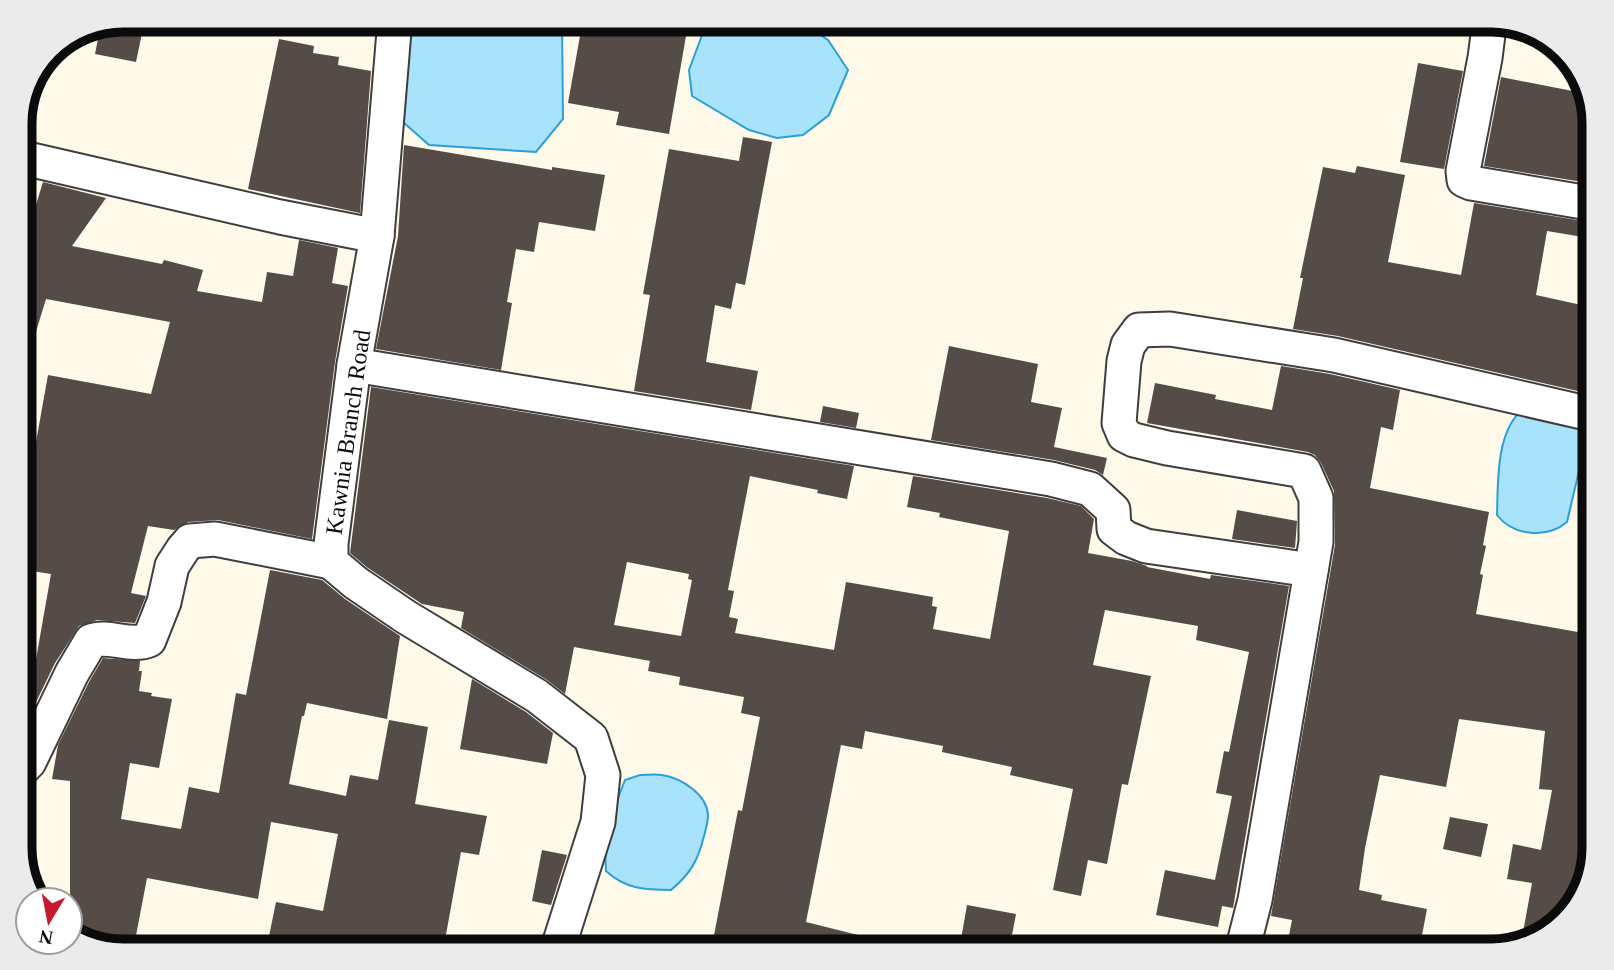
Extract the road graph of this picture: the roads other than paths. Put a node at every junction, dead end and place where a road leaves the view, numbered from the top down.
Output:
1 (394, 32) edge
2 (1488, 32) edge
3 (32, 160) edge
4 (1582, 202) edge
5 (377, 236) junction
6 (354, 365) junction
7 (1582, 412) edge
8 (331, 562) junction
9 (1311, 570) junction
10 (32, 756) edge
11 (561, 939) edge
12 (1245, 939) edge

1 - 5 street, Kawnia Branch Road
2 - 4 street
3 - 5 street
5 - 6 street, Kawnia Branch Road
6 - 8 street, Kawnia Branch Road
6 - 9 street
7 - 9 street
8 - 10 street
8 - 11 street, Kawnia Branch Road
9 - 12 street

